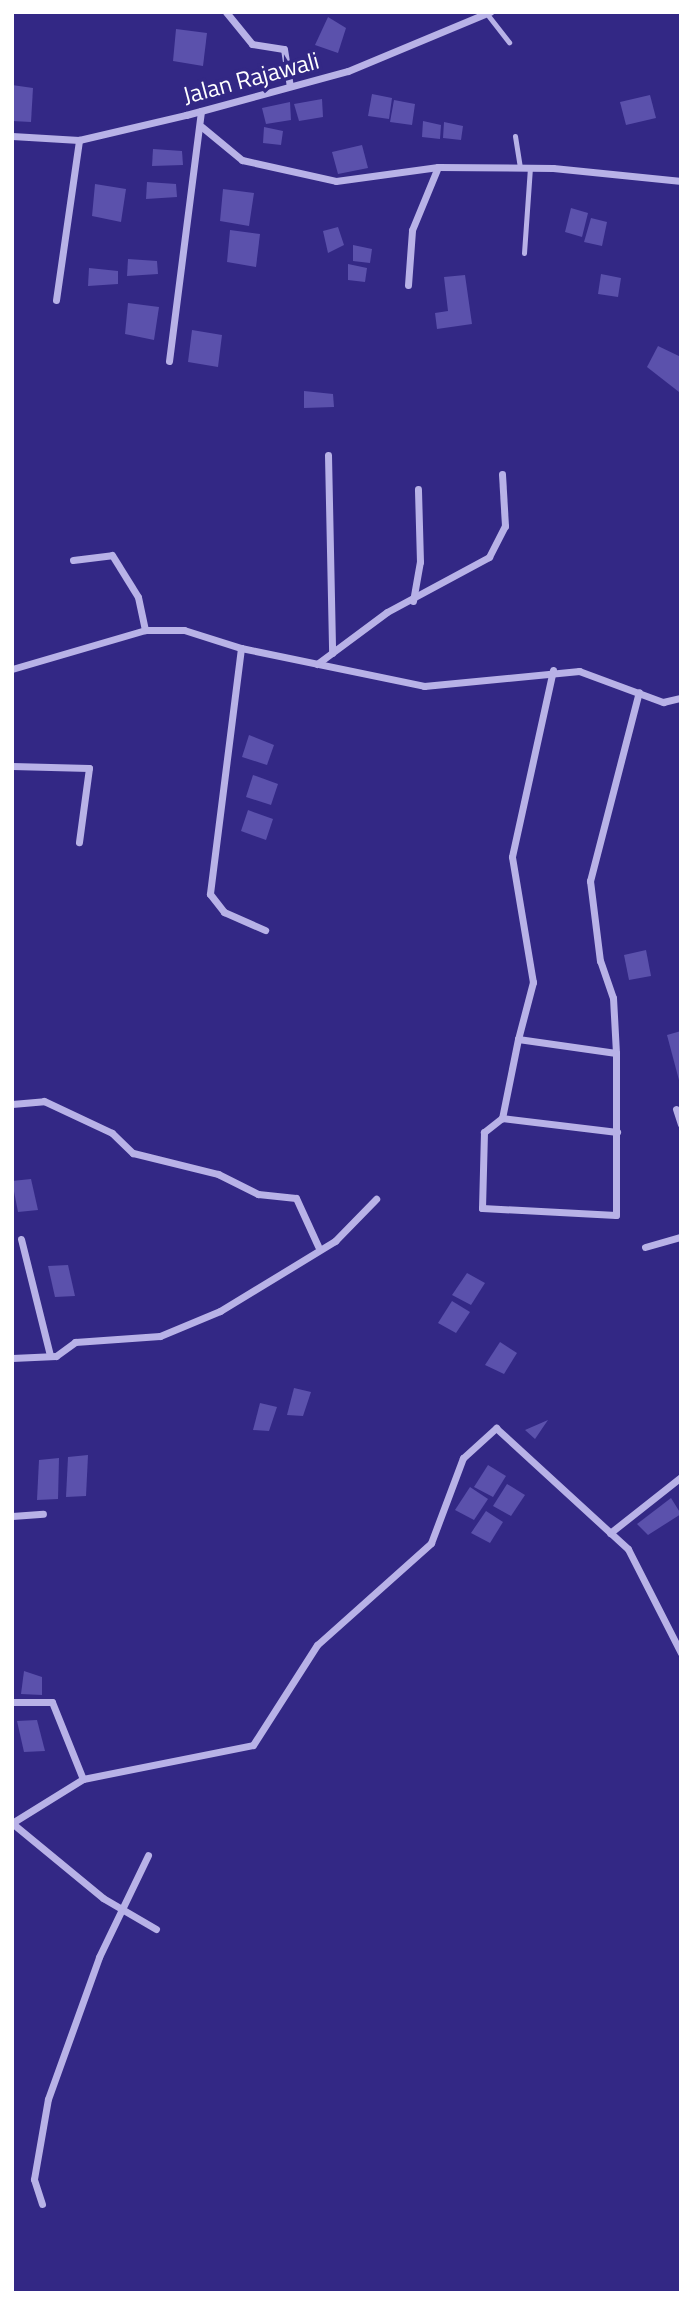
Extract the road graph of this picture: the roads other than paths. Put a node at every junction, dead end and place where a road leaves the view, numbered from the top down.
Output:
1 (226, 12) edge
2 (489, 13) edge
3 (509, 42) dead end
4 (290, 86) junction
5 (201, 111) junction
6 (202, 127) junction
7 (12, 135) edge
8 (515, 136) dead end
9 (79, 140) junction
10 (438, 167) junction
11 (520, 168) junction
12 (530, 168) junction
13 (681, 181) edge
14 (524, 253) dead end
15 (408, 285) dead end
16 (57, 300) dead end
17 (169, 360) dead end
18 (328, 455) dead end
19 (502, 474) dead end
20 (418, 489) dead end
21 (73, 560) dead end
22 (413, 601) junction
23 (145, 630) junction
24 (242, 648) junction
25 (332, 653) junction
26 (317, 664) junction
27 (12, 669) edge
28 (553, 670) junction
29 (639, 692) junction
30 (681, 698) edge
31 (12, 766) edge
32 (79, 842) dead end
33 (265, 930) dead end
34 (518, 1040) junction
35 (616, 1053) junction
36 (12, 1104) edge
37 (676, 1109) dead end
38 (502, 1118) junction
39 (681, 1124) edge
40 (617, 1132) junction
41 (376, 1199) dead end
42 (681, 1237) edge
43 (21, 1239) dead end
44 (318, 1246) junction
45 (645, 1247) dead end
46 (50, 1355) junction
47 (12, 1358) edge
48 (681, 1477) edge
49 (43, 1514) dead end
50 (12, 1516) edge
51 (610, 1533) junction
52 (681, 1653) edge
53 (12, 1702) edge
54 (83, 1779) junction
55 (148, 1855) dead end
56 (120, 1908) junction
57 (156, 1928) dead end
58 (42, 2204) dead end

1 - 4 street
2 - 3 lane
2 - 4 street, Jalan Rajawali
4 - 5 street, Jalan Rajawali
5 - 6 street
5 - 9 street, Jalan Rajawali
6 - 10 street
6 - 17 street
7 - 9 street, Jalan Rajawali
8 - 11 lane
9 - 16 street
10 - 11 street
10 - 15 street
11 - 12 street
12 - 13 street
12 - 14 lane
18 - 25 street
19 - 22 street
20 - 22 street
21 - 23 street
22 - 25 street
23 - 24 street
23 - 27 street
24 - 26 street
24 - 33 street
25 - 26 street
26 - 28 street
28 - 29 street
28 - 34 street
29 - 30 street
29 - 35 street
31 - 32 street
34 - 35 street
34 - 38 street
35 - 40 street
36 - 44 street
37 - 39 street
38 - 40 street
38 - 40 street
41 - 44 street
42 - 45 street
43 - 46 street
44 - 46 street
46 - 47 street
48 - 51 street
49 - 50 street
51 - 52 street
51 - 54 street
53 - 54 street
54 - 56 street
55 - 56 street
56 - 57 street
56 - 58 street

